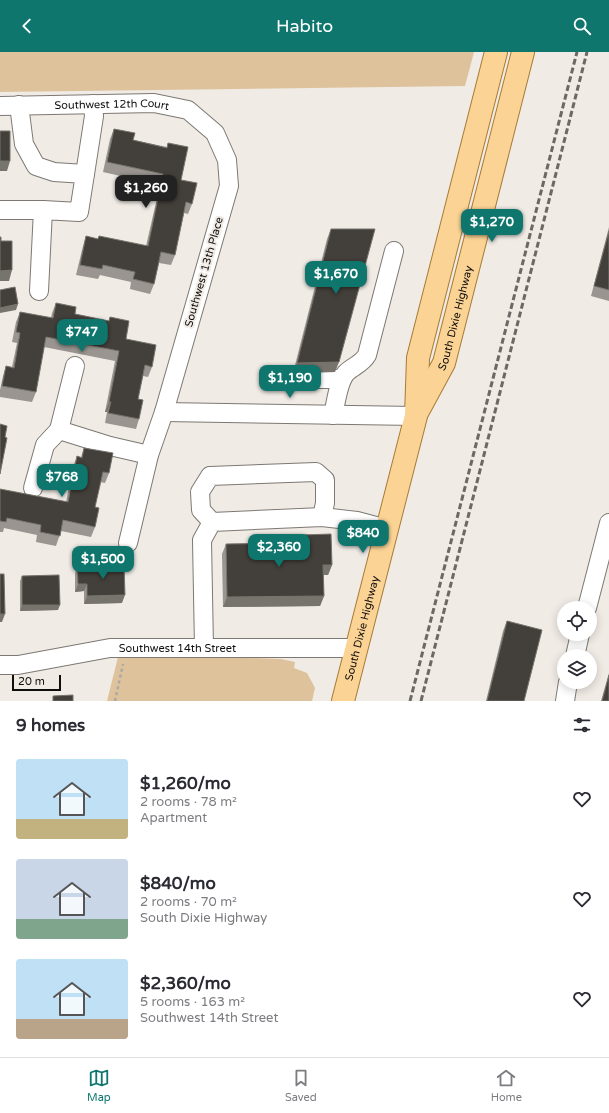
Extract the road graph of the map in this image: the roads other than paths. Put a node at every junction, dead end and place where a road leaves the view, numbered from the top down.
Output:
1 (496, 52) edge
2 (523, 52) edge
3 (93, 104) junction
4 (19, 105) junction
5 (0, 106) edge
6 (215, 133) joint
7 (85, 174) junction
8 (0, 210) edge
9 (43, 210) junction
10 (394, 251) dead end
11 (39, 291) dead end
12 (75, 366) dead end
13 (306, 379) edge
14 (342, 379) junction
15 (164, 412) junction
16 (333, 415) junction
17 (416, 416) junction
18 (59, 430) junction
19 (149, 455) junction
20 (33, 488) dead end
21 (322, 517) junction
22 (212, 522) junction
23 (609, 523) edge
24 (387, 530) junction
25 (128, 543) dead end
26 (589, 601) edge
27 (204, 648) junction
28 (356, 648) junction
29 (0, 665) edge
30 (567, 689) edge
31 (343, 701) edge
32 (565, 701) edge

1 - 17 main road, South Dixie Highway
2 - 17 main road, South Dixie Highway
3 - 4 street, Southwest 12th Court
3 - 6 street, Southwest 12th Court
3 - 7 street
4 - 5 street, Southwest 12th Court
4 - 7 street
6 - 15 street, Southwest 13th Place
7 - 9 street
8 - 9 street
9 - 11 street
10 - 14 street
12 - 18 street
13 - 14 street
14 - 16 street
15 - 16 street
15 - 19 street, Southwest 13th Place
16 - 17 street
17 - 24 main road, South Dixie Highway
18 - 19 street
18 - 20 street
19 - 25 street, Southwest 13th Place
21 - 22 street
21 - 22 street
21 - 24 street
22 - 27 street
23 - 26 street
24 - 28 main road, South Dixie Highway
27 - 28 street, Southwest 14th Street
27 - 29 street, Southwest 14th Street
28 - 31 main road, South Dixie Highway
30 - 32 street

